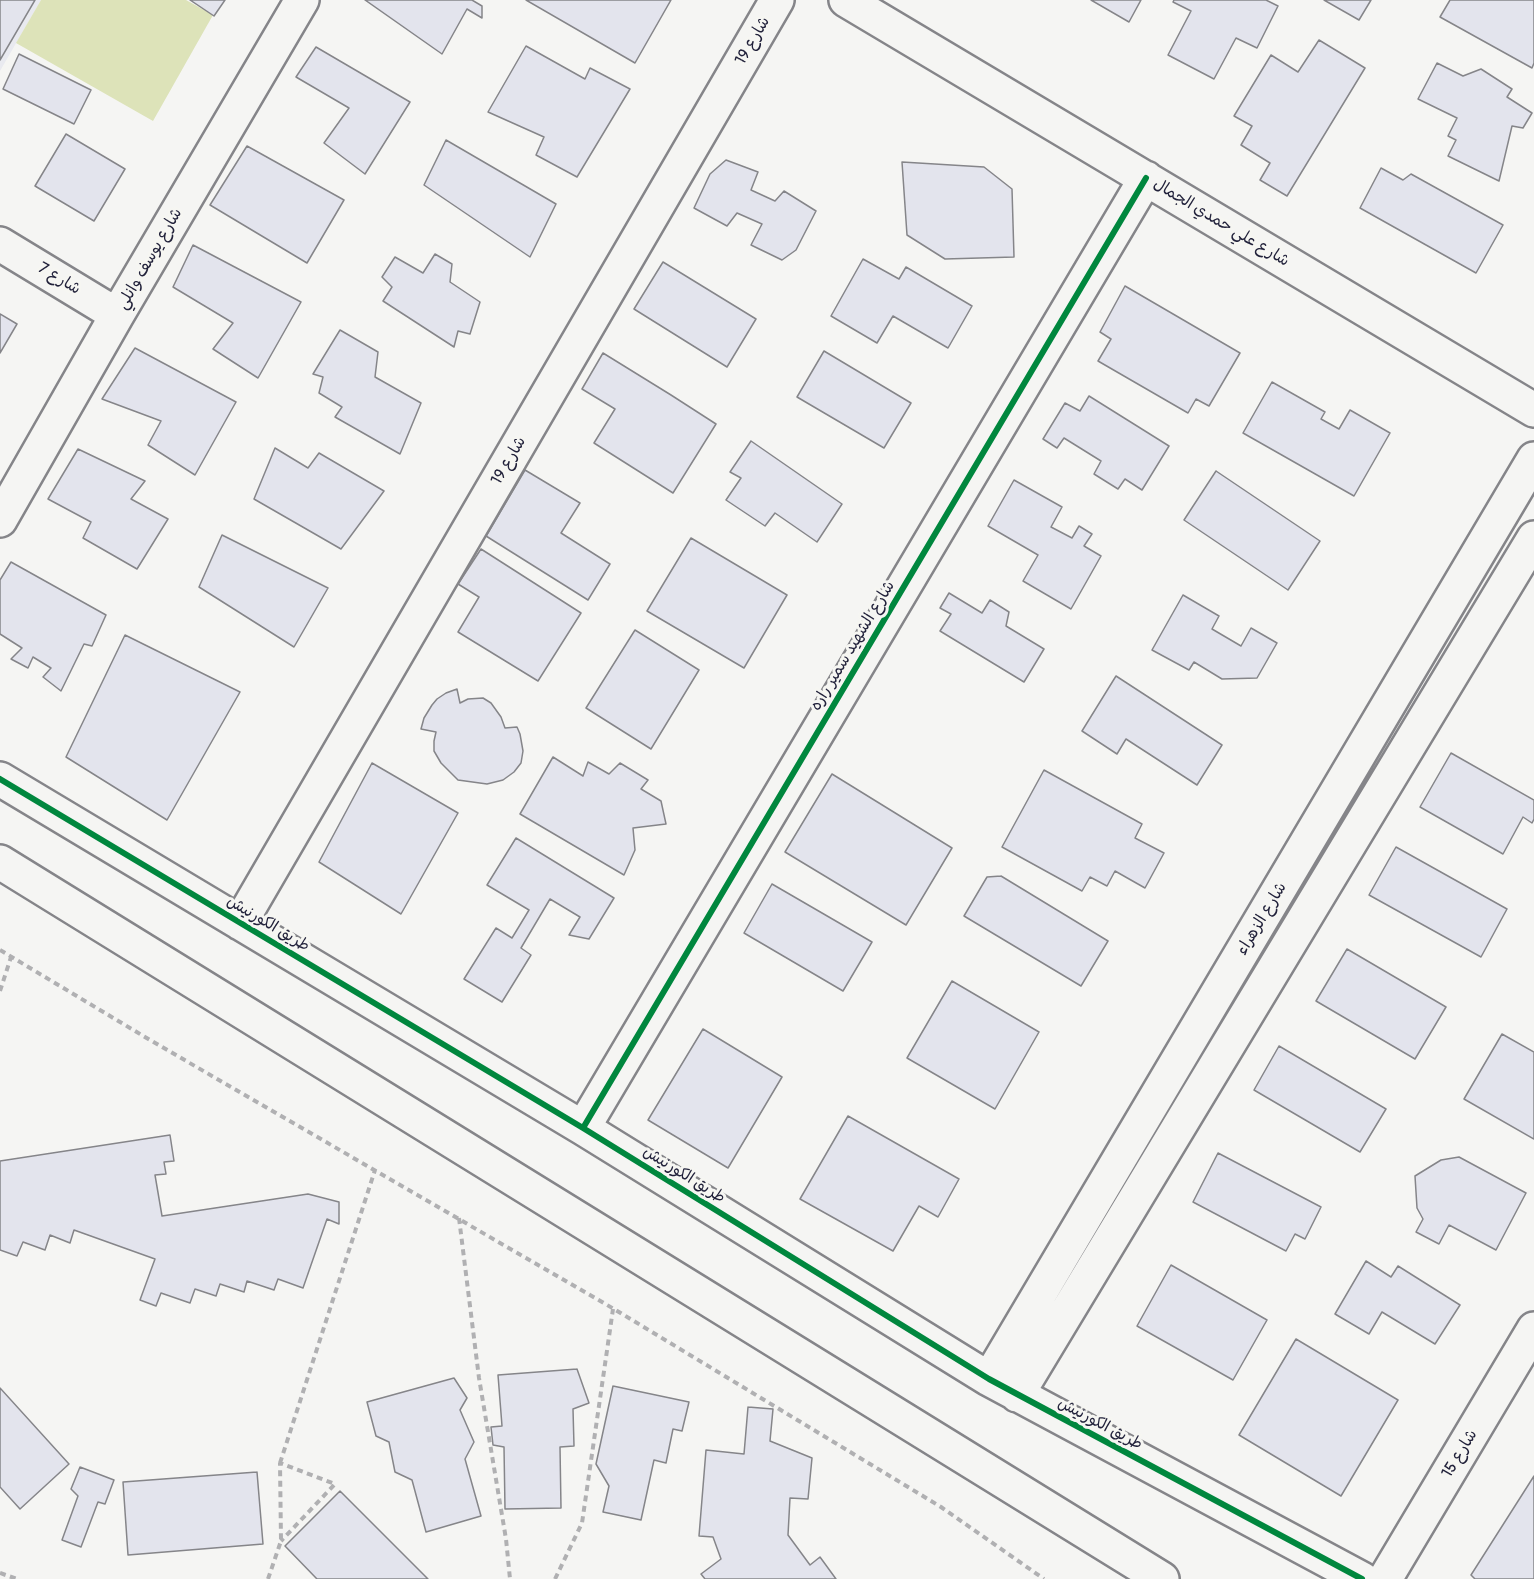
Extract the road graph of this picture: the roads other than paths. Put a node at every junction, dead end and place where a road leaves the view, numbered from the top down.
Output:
1 (302, 0) edge
2 (777, 0) edge
3 (846, 0) edge
4 (1146, 178) junction
5 (0, 244) edge
6 (117, 315) junction
7 (1534, 410) edge
8 (1534, 459) edge
9 (0, 520) edge
10 (1534, 538) edge
11 (0, 779) edge
12 (0, 862) edge
13 (240, 923) junction
14 (583, 1128) junction
15 (1534, 1329) edge
16 (989, 1379) junction
17 (1017, 1395) junction
18 (1162, 1579) edge
19 (1362, 1579) edge
20 (1385, 1579) edge

1 - 6 street, شارع يوسف وانلي
2 - 13 street, شارع 19
3 - 4 street, شارع علي حمدي الجمال
4 - 7 street, شارع علي حمدي الجمال
4 - 14 street, شارع الشهيد سمير راره
5 - 6 street, شارع 7
6 - 9 street, شارع يوسف وانلي
8 - 16 street, شارع الزهراء
10 - 17 street
11 - 13 street, طريق الكورنيش
12 - 18 street
13 - 14 street, طريق الكورنيش
14 - 16 street, طريق الكورنيش
15 - 20 street, شارع 15
16 - 17 street, طريق الكورنيش
17 - 19 street, طريق الكورنيش

